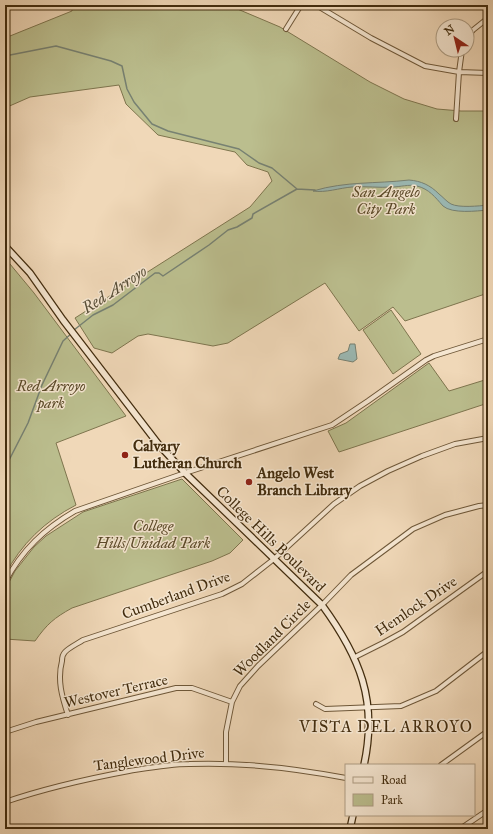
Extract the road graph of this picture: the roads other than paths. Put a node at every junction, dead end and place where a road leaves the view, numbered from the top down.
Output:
1 (301, 5) edge
2 (316, 5) edge
3 (488, 18) edge
4 (475, 28) edge
5 (286, 29) dead end
6 (461, 58) edge
7 (459, 72) junction
8 (488, 73) edge
9 (456, 119) dead end
10 (5, 246) edge
11 (488, 339) edge
12 (488, 438) edge
13 (185, 473) junction
14 (488, 505) edge
15 (274, 559) junction
16 (488, 571) edge
17 (5, 582) edge
18 (322, 605) junction
19 (488, 651) edge
20 (355, 657) junction
21 (232, 702) junction
22 (316, 704) dead end
23 (368, 708) junction
24 (68, 714) junction
25 (488, 731) edge
26 (5, 732) edge
27 (226, 764) junction
28 (364, 764) edge
29 (442, 764) edge
30 (345, 778) edge
31 (5, 802) edge
32 (488, 810) edge
33 (353, 816) edge
34 (190, 829) edge
35 (255, 829) edge
36 (350, 829) edge
37 (460, 829) edge

1 - 5 street
2 - 7 street
3 - 4 street
6 - 7 street
7 - 8 street
7 - 9 street
10 - 13 street, College Hills Boulevard
11 - 13 street
12 - 15 street, Cumberland Drive
13 - 15 street, College Hills Boulevard
13 - 17 street
14 - 18 street, Woodland Circle
15 - 18 street, College Hills Boulevard
15 - 24 street, Cumberland Drive
16 - 20 street, Hemlock Drive
18 - 20 street, College Hills Boulevard
18 - 21 street, Woodland Circle
19 - 23 street
20 - 23 street, College Hills Boulevard
21 - 24 street, Westover Terrace
21 - 27 street, Woodland Circle
22 - 23 street
23 - 28 street, College Hills Boulevard
24 - 26 street, Westover Terrace
25 - 29 street
27 - 30 street, Tanglewood Drive
27 - 31 street, Tanglewood Drive
32 - 37 street
33 - 36 street
34 - 35 street

